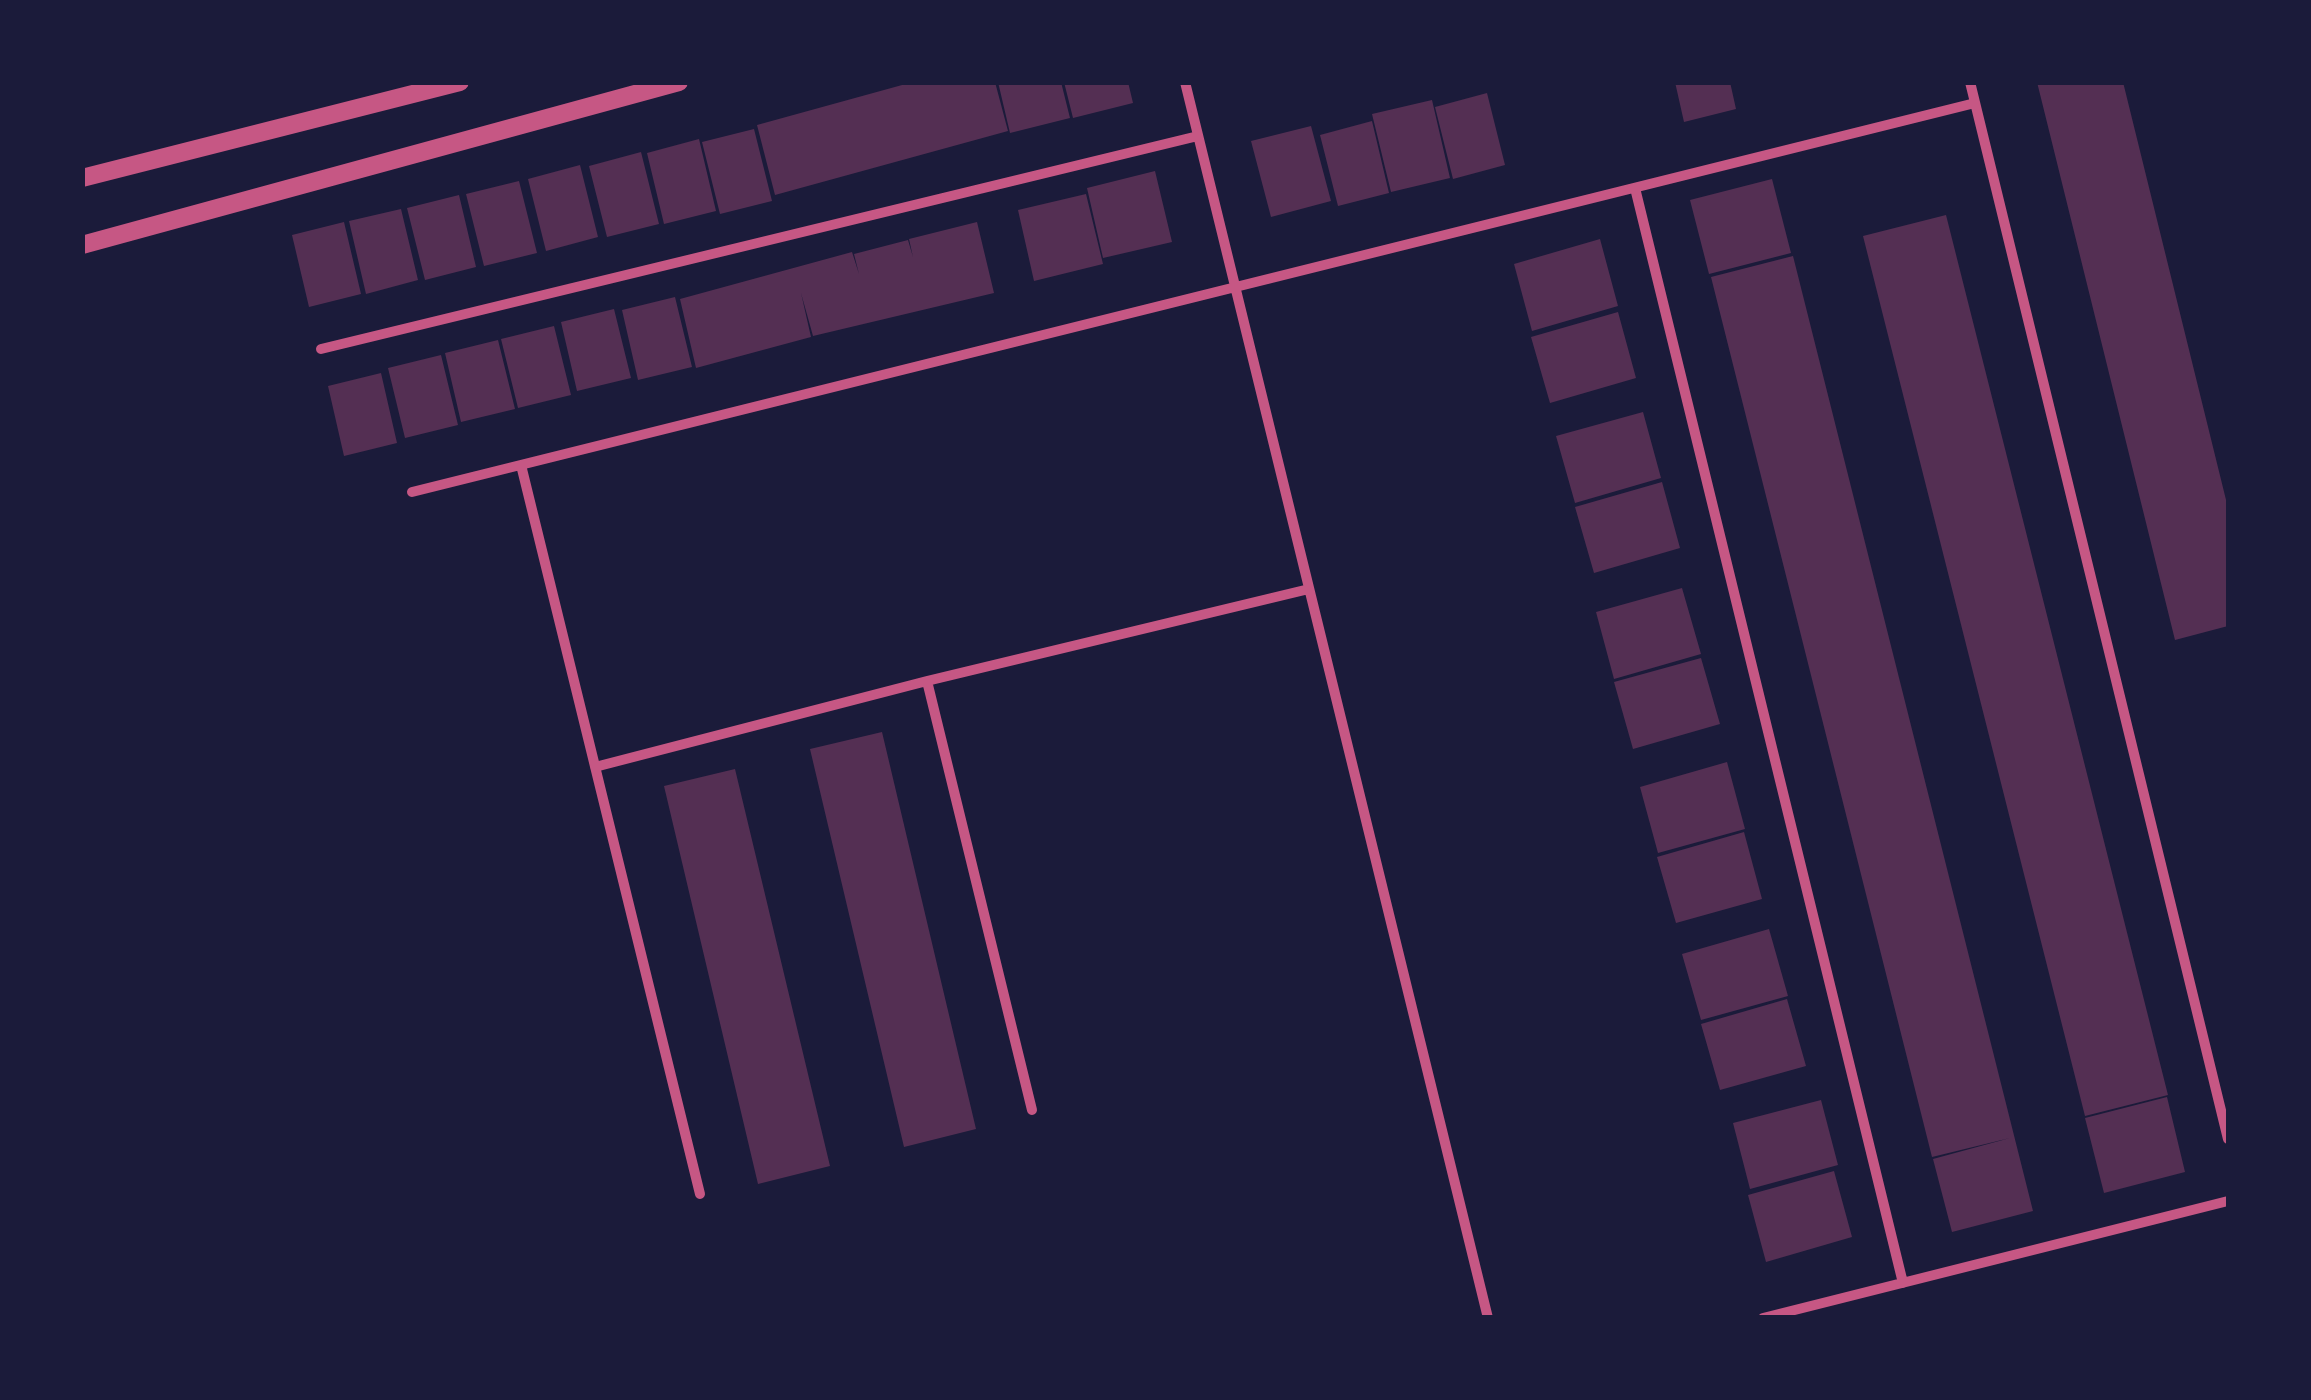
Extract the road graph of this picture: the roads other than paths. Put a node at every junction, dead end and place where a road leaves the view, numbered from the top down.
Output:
1 (460, 82) edge
2 (679, 82) edge
3 (1185, 82) edge
4 (1970, 82) edge
5 (1975, 103) junction
6 (1198, 136) junction
7 (82, 178) edge
8 (1635, 188) junction
9 (82, 245) edge
10 (1236, 287) junction
11 (322, 349) dead end
12 (521, 465) junction
13 (412, 492) dead end
14 (1310, 589) junction
15 (927, 682) junction
16 (595, 767) junction
17 (1032, 1110) dead end
18 (2228, 1139) edge
19 (700, 1194) dead end
20 (2228, 1202) edge
21 (1903, 1283) junction
22 (1488, 1318) edge
23 (1763, 1318) edge

1 - 7 street
2 - 9 street
3 - 6 street
4 - 5 street
5 - 8 street
5 - 18 street
6 - 10 street
6 - 11 street
8 - 10 street
8 - 21 street
10 - 12 street
10 - 14 street
12 - 13 street
12 - 16 street
14 - 15 street
14 - 22 street
15 - 16 street
15 - 17 street
16 - 19 street
20 - 21 street
21 - 23 street

